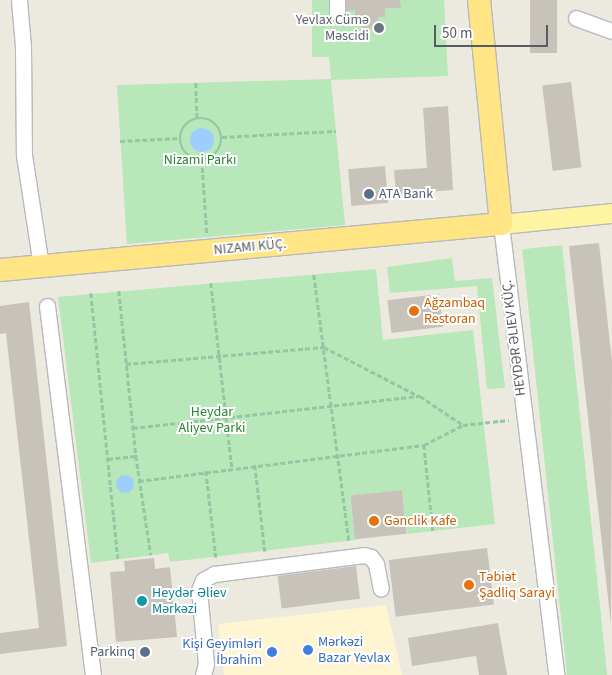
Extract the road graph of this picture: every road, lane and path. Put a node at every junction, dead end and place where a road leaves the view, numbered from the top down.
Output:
1 (19, 0) edge
2 (479, 0) edge
3 (576, 18) dead end
4 (612, 31) edge
5 (196, 83) dead end
6 (197, 118) junction
7 (336, 130) dead end
8 (222, 136) junction
9 (180, 138) junction
10 (120, 141) dead end
11 (202, 160) junction
12 (612, 213) edge
13 (501, 224) junction
14 (208, 237) dead end
15 (41, 266) junction
16 (0, 270) edge
17 (314, 275) dead end
18 (211, 283) dead end
19 (119, 290) dead end
20 (91, 293) dead end
21 (47, 306) dead end
22 (324, 347) junction
23 (220, 357) junction
24 (126, 364) junction
25 (420, 396) junction
26 (331, 407) junction
27 (226, 418) junction
28 (523, 419) junction
29 (463, 425) junction
30 (133, 428) junction
31 (424, 445) junction
32 (136, 456) junction
33 (338, 456) junction
34 (108, 459) junction
35 (255, 465) junction
36 (232, 468) junction
37 (206, 471) junction
38 (139, 481) junction
39 (433, 531) dead end
40 (350, 550) dead end
41 (265, 551) dead end
42 (151, 555) dead end
43 (216, 557) dead end
44 (118, 559) dead end
45 (380, 589) dead end
46 (93, 675) edge
47 (203, 675) edge
48 (556, 675) edge

1 - 15 street
2 - 13 highway, HEYDƏR ƏLIEV KÜÇ.
3 - 4 street
5 - 6 path
6 - 8 path
6 - 9 path
7 - 8 path
8 - 11 path
9 - 10 path
9 - 11 path
11 - 14 path
12 - 13 main road
13 - 15 highway, NIZAMI KÜÇ.
13 - 28 street, HEYDƏR ƏLIEV KÜÇ.
15 - 16 highway, NIZAMI KÜÇ.
17 - 22 path
18 - 23 path
19 - 24 path
20 - 34 path
21 - 46 street
22 - 23 path
22 - 25 path
22 - 26 path
23 - 24 path
23 - 27 path
24 - 30 path
25 - 26 path
25 - 29 path
26 - 27 path
26 - 33 path
27 - 30 path
27 - 36 path
28 - 29 path
28 - 48 street, HEYDƏR ƏLIEV KÜÇ.
29 - 31 path
30 - 32 path
31 - 33 path
31 - 39 path
32 - 34 path
32 - 38 path
33 - 35 path
33 - 40 path
34 - 44 path
35 - 36 path
35 - 41 path
36 - 37 path
37 - 38 path
37 - 43 path
38 - 42 path
45 - 47 street

